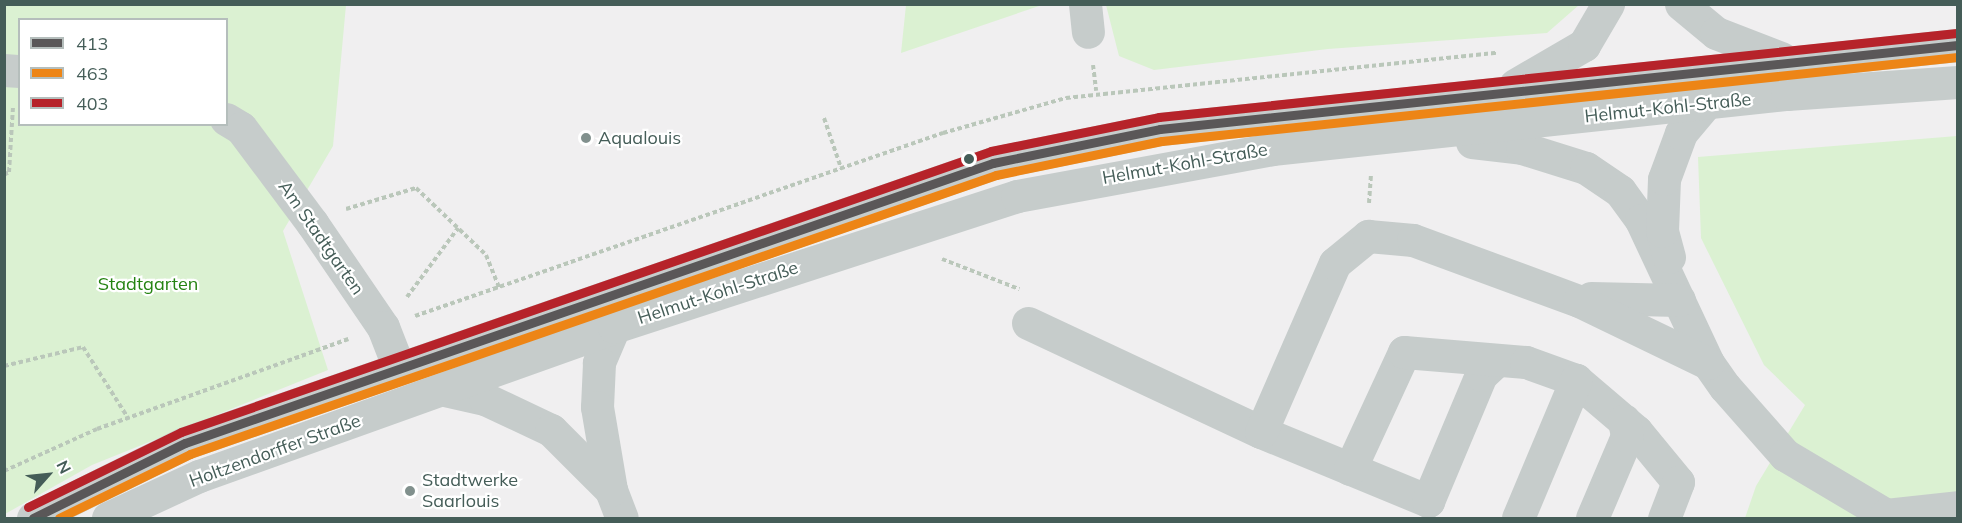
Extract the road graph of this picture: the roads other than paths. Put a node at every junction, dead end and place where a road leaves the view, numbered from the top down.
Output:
1 (1608, 4) edge
2 (1681, 4) edge
3 (1958, 45) edge
4 (1785, 60) junction
5 (1958, 82) edge
6 (1505, 90) junction
7 (1703, 107) junction
8 (228, 120) edge
9 (1411, 134) junction
10 (1679, 300) junction
11 (1580, 301) junction
12 (1028, 308) road end
13 (614, 327) junction
14 (504, 332) joint
15 (1494, 363) junction
16 (1708, 363) junction
17 (399, 368) junction
18 (1576, 380) junction
19 (444, 390) junction
20 (1624, 420) junction
21 (1261, 432) junction
22 (1350, 469) junction
23 (616, 504) edge
24 (1953, 505) edge
25 (1888, 517) edge
26 (33, 519) edge
27 (108, 519) edge
28 (1518, 519) edge
29 (1592, 519) edge
30 (1664, 519) edge

1 - 6 street
2 - 4 street
3 - 4 street, Helmut-Kohl-Straße
4 - 6 street, Helmut-Kohl-Straße
5 - 7 street, Helmut-Kohl-Straße
6 - 14 street, Helmut-Kohl-Straße
7 - 9 street, Helmut-Kohl-Straße
7 - 10 street
8 - 17 street, Am Stadtgarten
9 - 10 street
9 - 13 street, Helmut-Kohl-Straße
10 - 11 street
10 - 16 street
11 - 16 street
11 - 21 street
12 - 21 street
13 - 19 street, Helmut-Kohl-Straße
13 - 23 street
14 - 17 street, Holtzendorffer Straße
15 - 18 street
15 - 22 street
15 - 22 street
16 - 25 street
17 - 26 street, Holtzendorffer Straße
18 - 20 street
18 - 28 street
19 - 23 street
19 - 27 street, Holtzendorffer Straße
20 - 29 street
20 - 30 street
21 - 22 street
24 - 25 street

